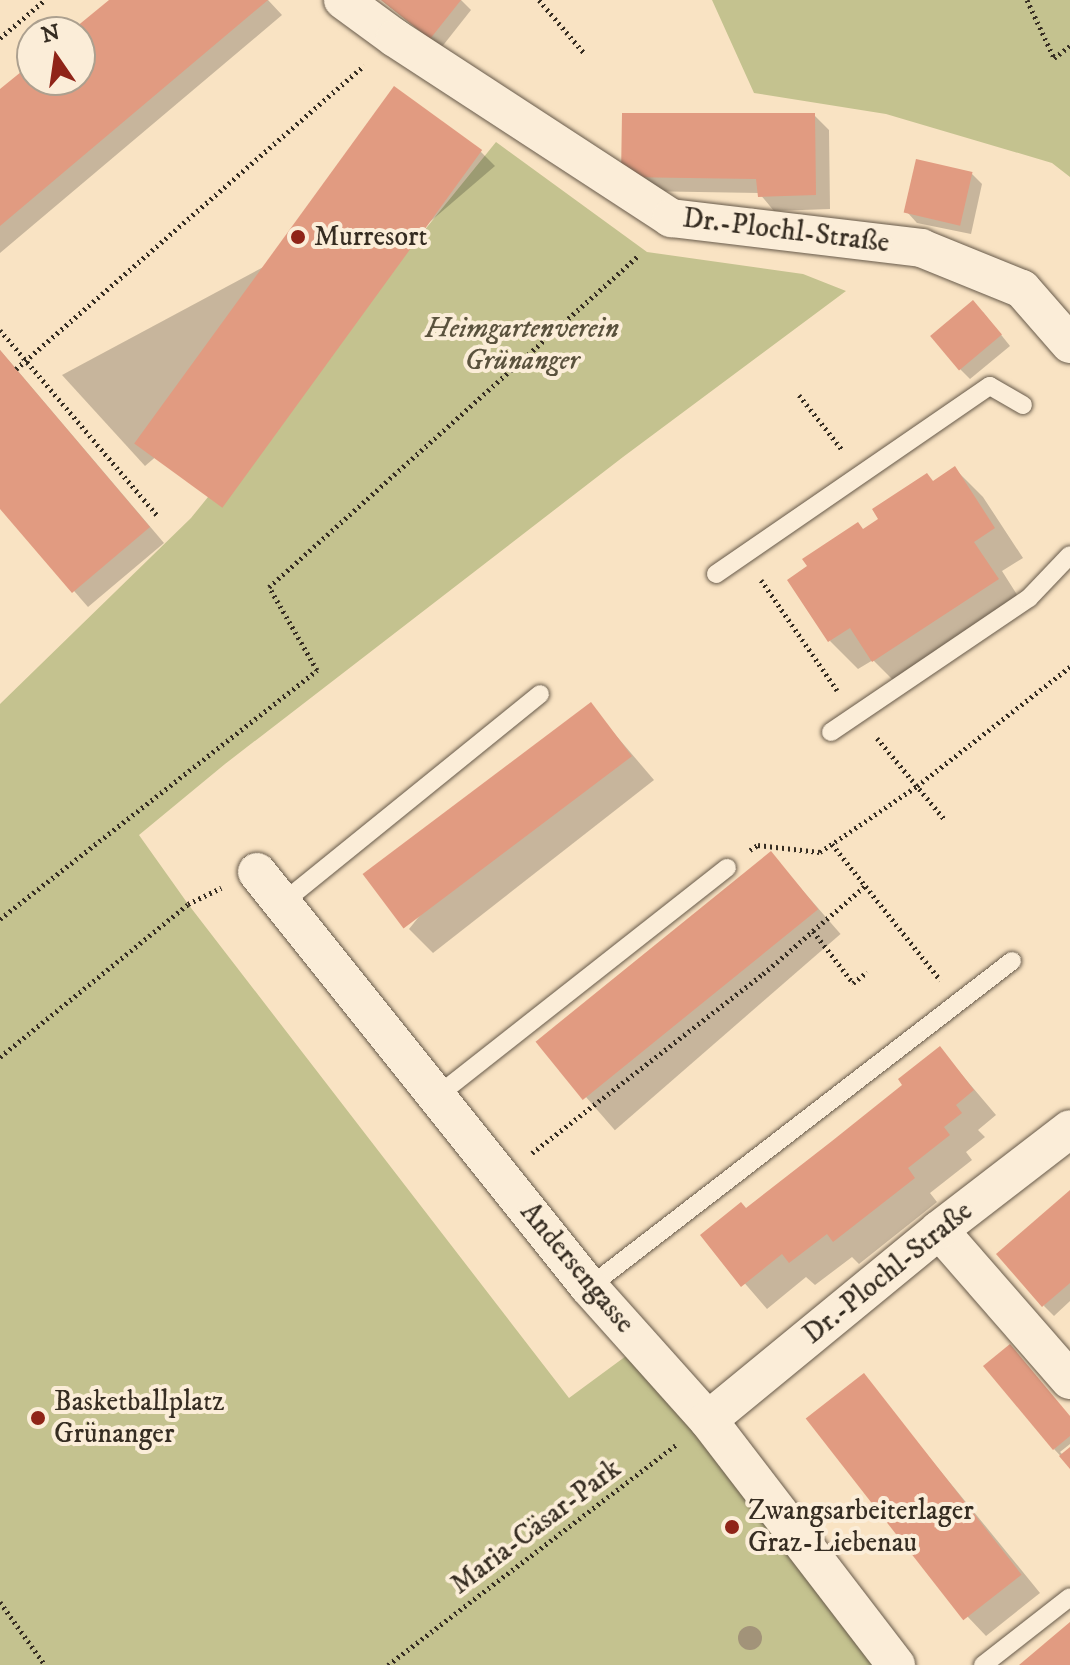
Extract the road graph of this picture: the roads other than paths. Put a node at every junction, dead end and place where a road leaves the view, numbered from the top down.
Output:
1 (343, 0) edge
2 (1070, 344) edge
3 (1023, 405) dead end
4 (1070, 555) edge
5 (716, 574) dead end
6 (540, 694) dead end
7 (831, 732) dead end
8 (727, 868) road end
9 (257, 872) dead end
10 (282, 903) junction
11 (1012, 961) dead end
12 (437, 1096) junction
13 (1070, 1129) edge
14 (939, 1230) junction
15 (589, 1287) junction
16 (1070, 1380) edge
17 (708, 1420) junction
18 (1070, 1597) edge
19 (896, 1665) edge
20 (983, 1665) edge

1 - 2 street, Dr.-Plochl-Straße
3 - 5 lane
4 - 7 lane
6 - 10 lane
8 - 12 lane
9 - 10 street, Andersengasse
10 - 12 street, Andersengasse
11 - 15 lane
12 - 15 street, Andersengasse
13 - 14 street, Dr.-Plochl-Straße
14 - 16 street
14 - 17 street, Dr.-Plochl-Straße
15 - 17 street, Andersengasse
17 - 19 street, Andersengasse
18 - 20 lane

